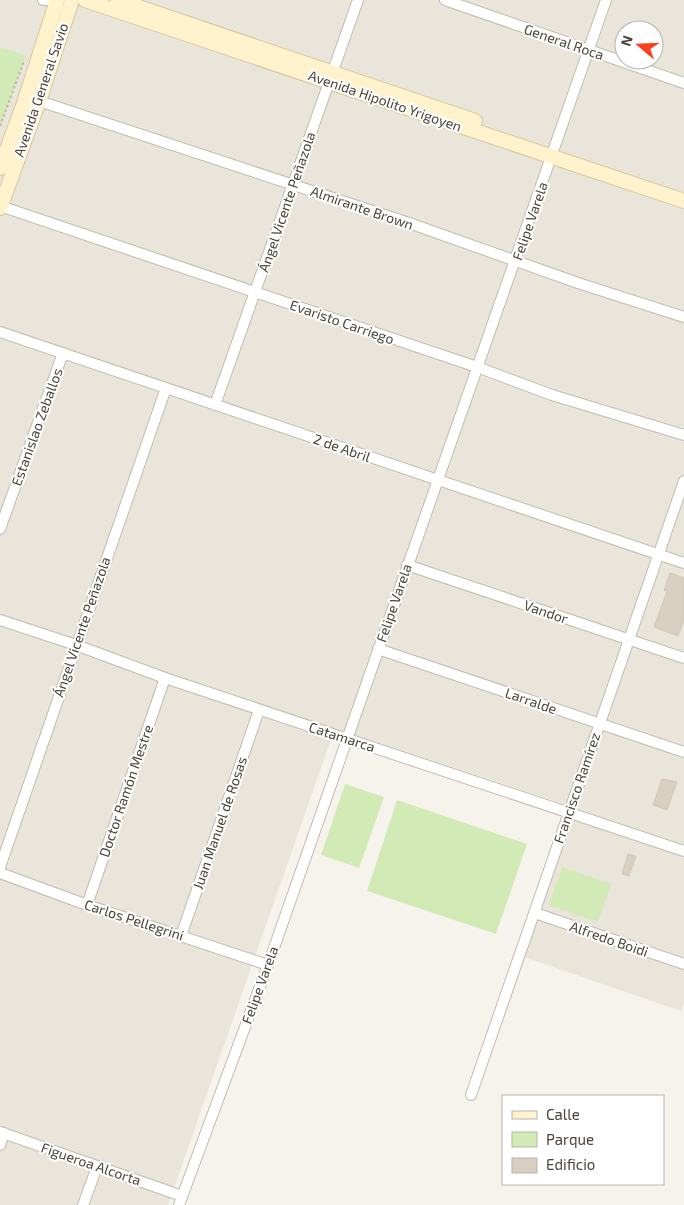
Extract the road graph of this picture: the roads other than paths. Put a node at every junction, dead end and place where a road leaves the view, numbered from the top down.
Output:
1 (57, 0) edge
2 (72, 0) edge
3 (85, 0) edge
4 (118, 0) edge
5 (358, 0) edge
6 (445, 0) edge
7 (606, 0) edge
8 (589, 50) junction
9 (331, 77) junction
10 (684, 83) edge
11 (39, 101) junction
12 (553, 153) junction
13 (0, 168) edge
14 (293, 185) junction
15 (684, 192) edge
16 (684, 201) edge
17 (0, 207) edge
18 (516, 262) junction
19 (255, 292) junction
20 (684, 317) edge
21 (0, 332) edge
22 (63, 353) junction
23 (477, 367) junction
24 (166, 388) junction
25 (215, 405) junction
26 (684, 435) edge
27 (437, 480) junction
28 (684, 482) edge
29 (0, 530) edge
30 (658, 554) junction
31 (684, 563) edge
32 (407, 565) junction
33 (0, 620) edge
34 (628, 640) junction
35 (76, 645) junction
36 (378, 649) junction
37 (684, 658) edge
38 (165, 678) junction
39 (259, 710) junction
40 (599, 724) junction
41 (347, 739) junction
42 (684, 752) edge
43 (569, 812) junction
44 (684, 851) edge
45 (0, 867) edge
46 (0, 873) edge
47 (87, 904) junction
48 (535, 914) junction
49 (181, 936) junction
50 (684, 964) edge
51 (268, 965) junction
52 (472, 1094) dead end
53 (2, 1133) edge
54 (0, 1146) edge
55 (97, 1167) junction
56 (181, 1200) edge
57 (83, 1205) edge

1 - 13 main road, Avenida General Savio
2 - 11 main road, Avenida General Savio
3 - 9 main road, Avenida Hipolito Yrigoyen
4 - 9 main road, Avenida Hipolito Yrigoyen
5 - 9 street, Ángel Vicente Peñazola
6 - 8 street, General Roca
7 - 8 street, Felipe Varela
8 - 10 street, General Roca
8 - 12 street, Felipe Varela
9 - 12 main road, Avenida Hipolito Yrigoyen
9 - 14 street, Ángel Vicente Peñazola
11 - 14 street, Almirante Brown
11 - 17 main road, Avenida General Savio
12 - 15 main road, Avenida Hipolito Yrigoyen
12 - 16 main road, Avenida Hipolito Yrigoyen
12 - 18 street, Felipe Varela
14 - 18 street, Almirante Brown
14 - 19 street, Ángel Vicente Peñazola
17 - 19 street, Evaristo Carriego
18 - 20 street, Almirante Brown
18 - 23 street, Felipe Varela
19 - 23 street, Evaristo Carriego
19 - 25 street, Ángel Vicente Peñazola
21 - 22 street, 2 de Abril
22 - 24 street, 2 de Abril
22 - 29 street, Estanislao Zeballos
23 - 26 street, Evaristo Carriego
23 - 27 street, Felipe Varela
24 - 25 street, 2 de Abril
24 - 35 street, Ángel Vicente Peñazola
25 - 27 street, 2 de Abril
27 - 30 street, 2 de Abril
27 - 32 street, Felipe Varela
28 - 30 street, Francisco Ramírez
30 - 31 street, 2 de Abril
30 - 34 street, Francisco Ramírez
32 - 34 street, Vandor
32 - 36 street, Felipe Varela
33 - 35 street, Catamarca
34 - 37 street, Vandor
34 - 40 street, Francisco Ramírez
35 - 38 street, Catamarca
35 - 45 street, Ángel Vicente Peñazola
36 - 40 street, Larralde
36 - 41 street, Felipe Varela
38 - 39 street, Catamarca
38 - 47 street, Doctor Ramón Mestre
39 - 41 street, Catamarca
39 - 49 street, Juan Manuel de Rosas
40 - 42 street, Larralde
40 - 43 street, Francisco Ramírez
41 - 43 street, Catamarca
41 - 51 street, Felipe Varela
43 - 44 street, Catamarca
43 - 48 street, Francisco Ramírez
46 - 47 street, Carlos Pellegrini
47 - 49 street, Carlos Pellegrini
48 - 50 street, Alfredo Boidi
48 - 52 street, Francisco Ramírez
49 - 51 street, Carlos Pellegrini
51 - 56 street, Felipe Varela
53 - 54 street
53 - 55 street, Figueroa Alcorta
55 - 56 street, Figueroa Alcorta
55 - 57 street

